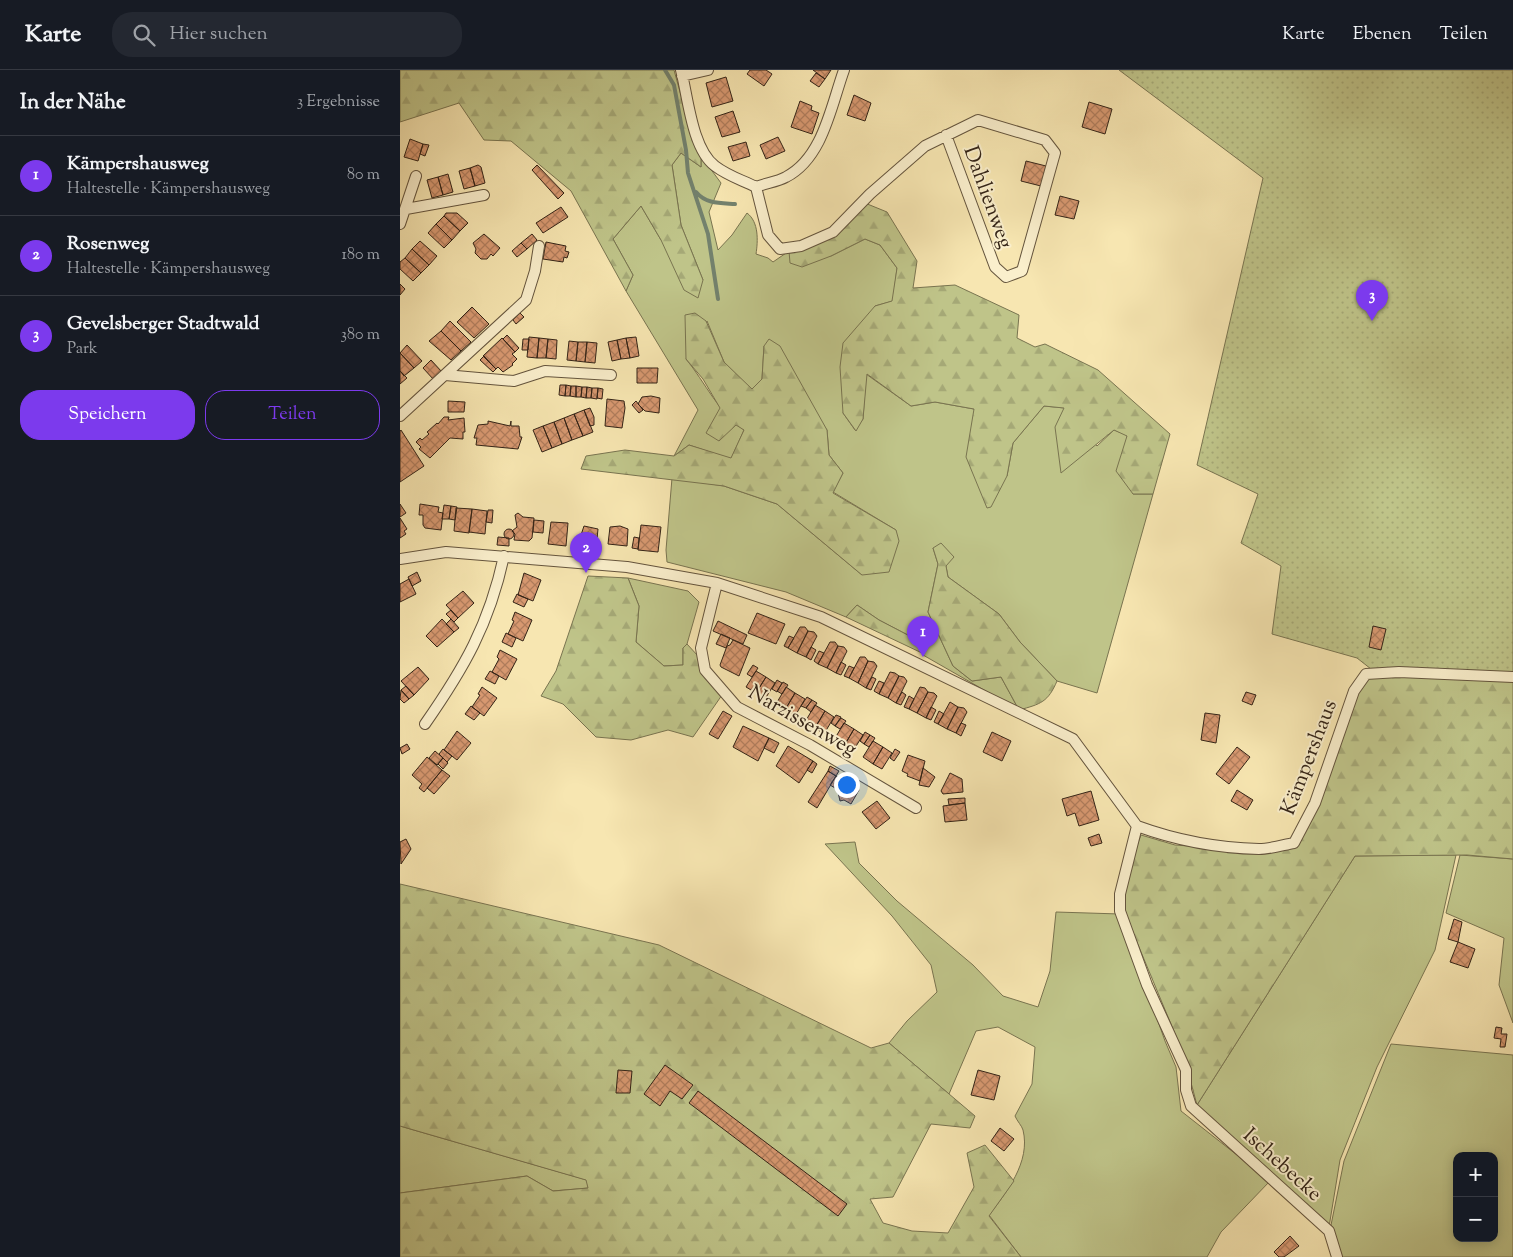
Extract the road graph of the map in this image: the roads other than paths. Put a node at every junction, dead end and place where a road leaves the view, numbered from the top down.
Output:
1 (708, 70) edge
2 (844, 70) edge
3 (681, 73) edge
4 (946, 135) junction
5 (416, 176) dead end
6 (756, 187) junction
7 (484, 195) dead end
8 (406, 209) junction
9 (400, 224) edge
10 (539, 246) dead end
11 (445, 375) junction
12 (611, 375) dead end
13 (400, 416) edge
14 (504, 556) junction
15 (400, 559) edge
16 (717, 583) junction
17 (1513, 677) edge
18 (424, 724) dead end
19 (916, 808) dead end
20 (1137, 826) junction
21 (1337, 1257) edge

1 - 3 street
2 - 6 street
3 - 6 street
4 - 4 street, Dahlienweg
4 - 6 street, Dahlienweg
5 - 8 street
7 - 8 street
8 - 9 street
10 - 11 street
11 - 12 street
11 - 13 street
14 - 15 street
14 - 16 street
14 - 18 street
16 - 19 street, Narzissenweg
16 - 20 street
17 - 20 street, Kämpershaus
20 - 21 street, Ischebecke

